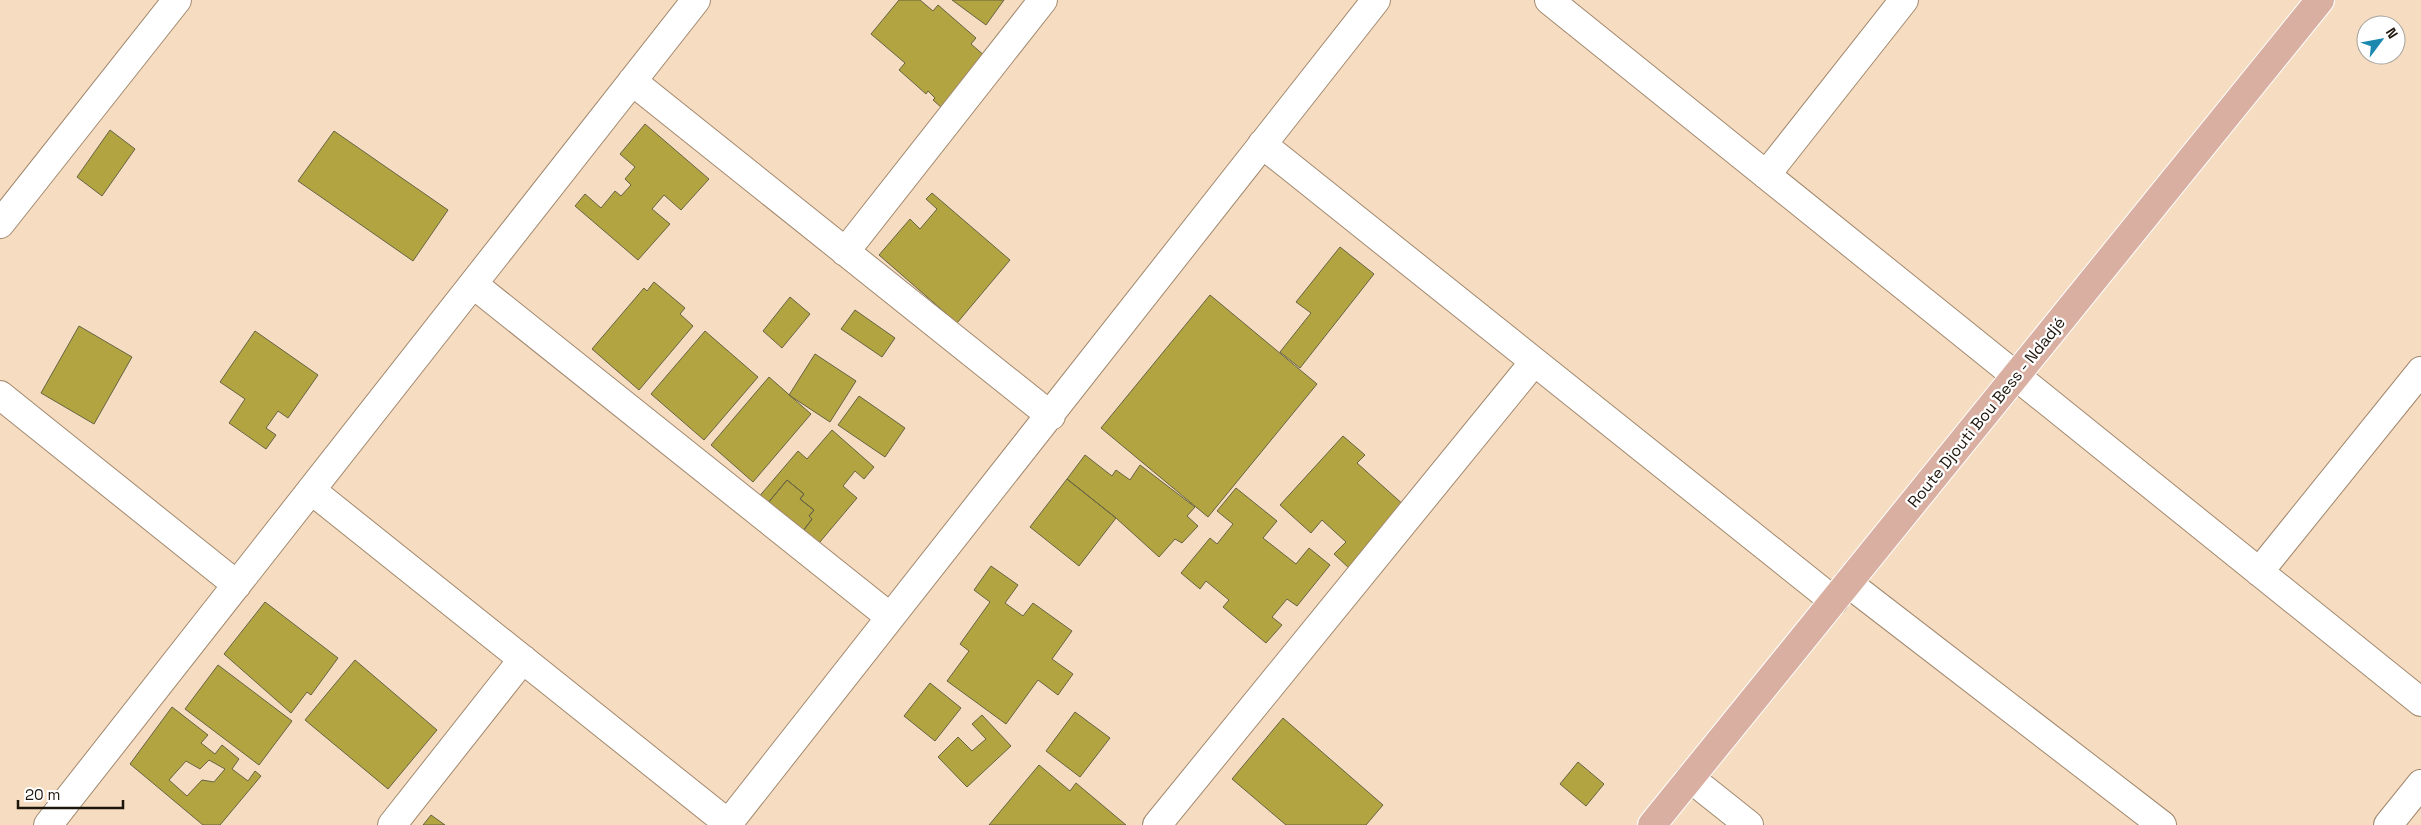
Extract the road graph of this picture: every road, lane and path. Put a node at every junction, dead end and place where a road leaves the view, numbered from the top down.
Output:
1 (177, 0) edge
2 (1043, 0) edge
3 (1376, 0) edge
4 (1549, 0) edge
5 (1904, 0) edge
6 (2320, 0) edge
7 (693, 1) edge
8 (632, 82) junction
9 (1262, 144) junction
10 (1766, 174) junction
11 (0, 224) edge
12 (845, 252) junction
13 (473, 284) junction
14 (1534, 362) junction
15 (2421, 371) edge
16 (2015, 376) junction
17 (0, 395) edge
18 (1051, 416) junction
19 (311, 490) junction
20 (2259, 572) junction
21 (237, 585) junction
22 (1841, 592) junction
23 (890, 617) junction
24 (523, 659) junction
25 (2421, 702) edge
26 (1690, 778) junction
27 (2421, 784) edge
28 (728, 824) edge
29 (48, 825) edge
30 (392, 825) edge
31 (1157, 825) edge
32 (1652, 825) edge
33 (1749, 825) edge
34 (2162, 825) edge
35 (2388, 825) edge

1 - 11 street
2 - 12 street
3 - 9 street
4 - 10 street
5 - 10 street
6 - 16 main road, Route Djouti Bou Bess - Ndadjé
7 - 8 street
8 - 12 street
8 - 13 street
9 - 14 street
9 - 18 street
10 - 16 street
12 - 18 street
13 - 19 street
13 - 23 street
14 - 22 street
14 - 31 street
15 - 20 street
16 - 20 street
16 - 22 main road, Route Djouti Bou Bess - Ndadjé
17 - 21 street
18 - 23 street
19 - 21 street
19 - 24 street
20 - 25 street
21 - 29 street
22 - 26 main road, Route Djouti Bou Bess - Ndadjé
22 - 34 street
23 - 28 street
24 - 28 street
24 - 30 street
26 - 32 main road, Route Djouti Bou Bess - Ndadjé
26 - 33 street
27 - 35 street

